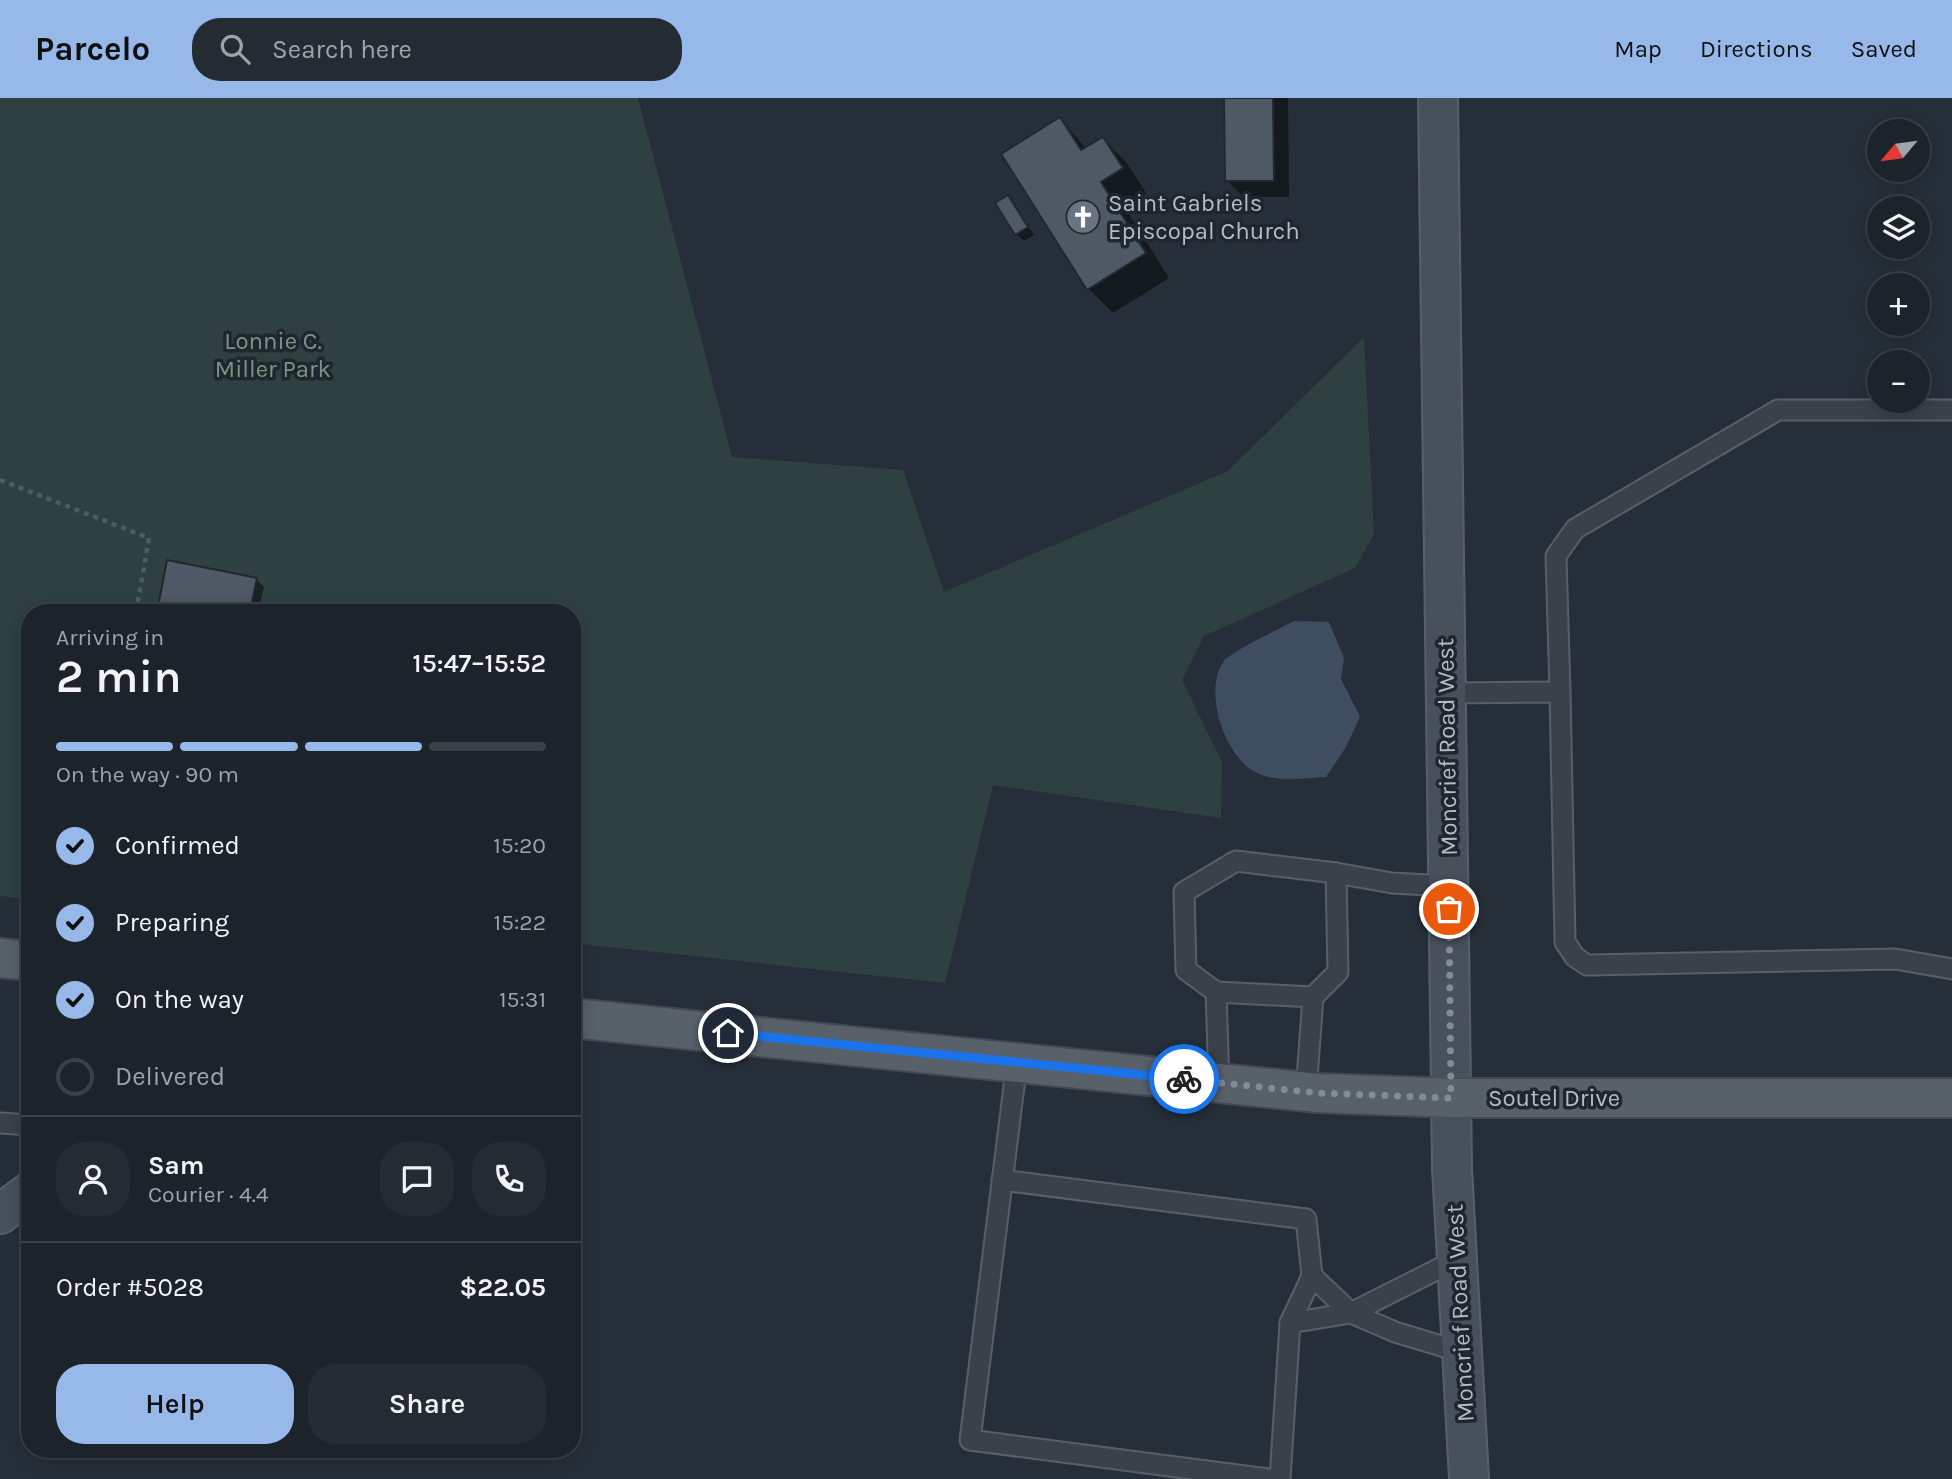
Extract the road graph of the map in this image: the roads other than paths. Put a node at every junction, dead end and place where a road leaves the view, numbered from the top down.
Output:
1 (1438, 98) edge
2 (1952, 410) edge
3 (1560, 692) junction
4 (1446, 693) junction
5 (1336, 873) junction
6 (1449, 886) junction
7 (0, 958) edge
8 (21, 960) edge
9 (1952, 969) edge
10 (1216, 992) junction
11 (1313, 997) junction
12 (581, 1019) edge
13 (1017, 1062) junction
14 (1219, 1083) junction
15 (1306, 1092) junction
16 (1451, 1098) junction
17 (1952, 1098) edge
18 (0, 1123) edge
19 (21, 1124) edge
20 (1002, 1181) junction
21 (21, 1199) edge
22 (0, 1214) edge
23 (1456, 1260) junction
24 (1311, 1276) junction
25 (1351, 1313) junction
26 (1290, 1322) junction
27 (1461, 1352) junction
28 (1268, 1479) edge
29 (1280, 1479) edge
30 (1469, 1479) edge

1 - 4 main road, Moncrief Road West
2 - 3 lane
3 - 4 lane
3 - 9 lane
4 - 6 main road, Moncrief Road West
5 - 6 lane
5 - 10 lane
5 - 11 lane
6 - 16 main road, Moncrief Road West
7 - 8 main road
10 - 11 lane
10 - 14 lane
11 - 15 lane
12 - 13 main road, Soutel Drive
13 - 14 main road, Soutel Drive
13 - 20 lane
14 - 15 main road, Soutel Drive
15 - 16 main road, Soutel Drive
16 - 17 main road, Soutel Drive
16 - 23 main road, Moncrief Road West
18 - 19 lane
20 - 24 lane
20 - 28 lane
21 - 22 main road
23 - 25 lane
23 - 27 main road, Moncrief Road West
24 - 25 lane
24 - 26 lane
25 - 26 lane
25 - 27 lane
26 - 29 lane
27 - 30 main road, Moncrief Road West

